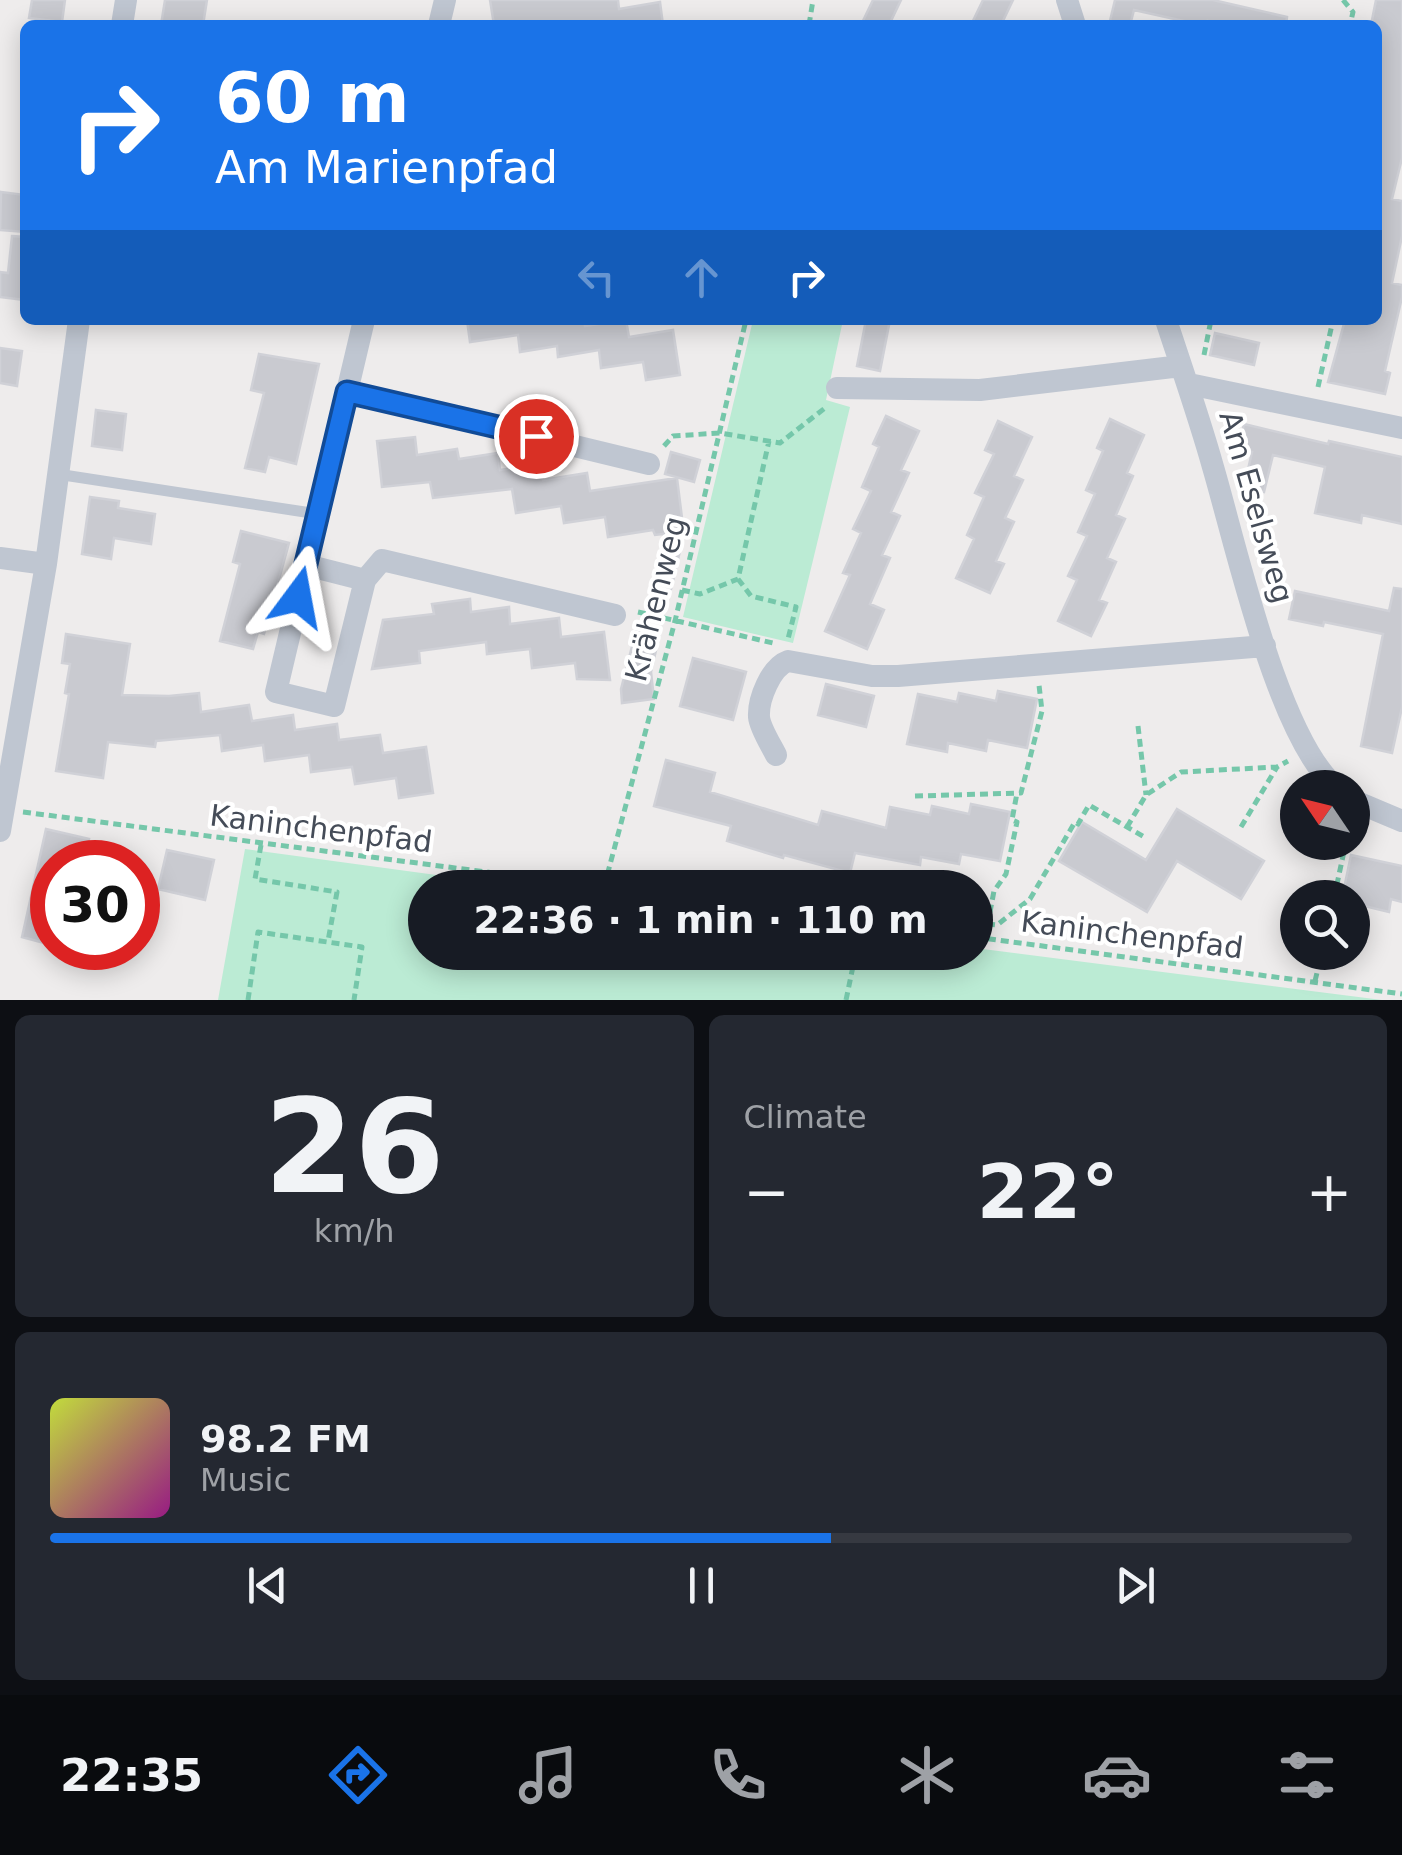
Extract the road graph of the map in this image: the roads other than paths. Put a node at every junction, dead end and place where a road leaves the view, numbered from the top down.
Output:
1 (78, 325) edge
2 (363, 325) edge
3 (1168, 325) edge
4 (1185, 375) junction
5 (838, 388) road end
6 (347, 392) junction
7 (1402, 428) edge
8 (649, 464) dead end
9 (57, 474) junction
10 (318, 514) junction
11 (0, 558) edge
12 (46, 564) junction
13 (306, 565) junction
14 (365, 580) junction
15 (622, 613) road end
16 (1265, 646) junction
17 (776, 755) dead end
18 (1320, 770) edge
19 (1370, 808) edge
20 (1402, 821) edge
21 (0, 831) edge

1 - 9 street
2 - 6 street
3 - 4 street, Am Eselsweg
4 - 5 street, Am Eselsweg
4 - 7 street, Am Eselsweg
4 - 16 street, Am Eselsweg
6 - 8 street
6 - 10 street
9 - 10 lane
9 - 12 street
10 - 13 street
11 - 12 street
12 - 21 street
13 - 14 street
13 - 14 street
14 - 15 street
16 - 17 street, Am Eselsweg
16 - 18 street, Am Eselsweg
19 - 20 street

